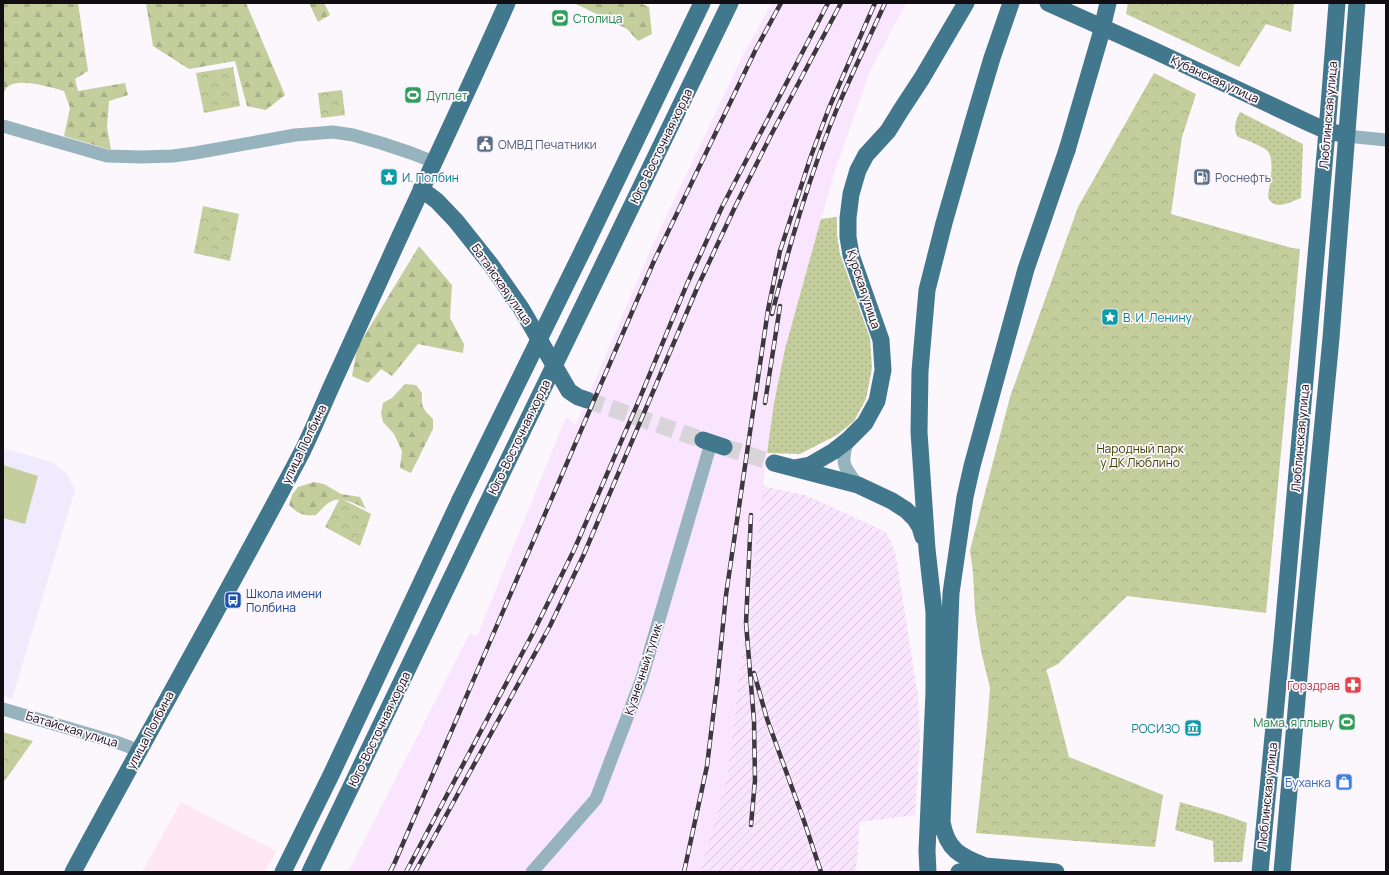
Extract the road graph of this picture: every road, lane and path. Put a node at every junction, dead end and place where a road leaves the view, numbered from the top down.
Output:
1 (507, 3) edge
2 (702, 3) edge
3 (730, 3) edge
4 (966, 3) edge
5 (971, 3) edge
6 (1011, 3) edge
7 (1048, 3) edge
8 (1108, 3) edge
9 (1337, 3) edge
10 (1357, 3) edge
11 (953, 27) junction
12 (3, 126) edge
13 (1327, 131) junction
14 (1347, 136) junction
15 (1386, 140) edge
16 (434, 162) junction
17 (421, 189) junction
18 (586, 400) tunnel mouth
19 (848, 440) junction
20 (713, 444) dead end
21 (774, 463) tunnel mouth
22 (794, 468) junction
23 (858, 486) junction
24 (927, 549) junction
25 (3, 709) edge
26 (140, 751) junction
27 (985, 866) junction
28 (73, 872) edge
29 (283, 872) edge
30 (310, 872) edge
31 (532, 872) edge
32 (928, 872) edge
33 (959, 872) edge
34 (1056, 872) edge
35 (1260, 872) edge
36 (1282, 872) edge

1 - 16 main road, улица Полбина
2 - 29 main road, Юго-Восточная хорда, bridge
3 - 30 main road, Юго-Восточная хорда, bridge
4 - 11 main road, Курская улица
5 - 11 main road
6 - 24 main road
7 - 13 main road, Кубанская улица
8 - 27 main road, bridge
9 - 13 main road, Люблинская улица
10 - 14 main road, Люблинская улица
11 - 19 main road, Курская улица
12 - 16 street
13 - 14 main road, Кубанская улица
13 - 35 main road, Люблинская улица
14 - 15 street, Кубанская улица
14 - 36 main road, Люблинская улица
16 - 17 main road, улица Полбина
17 - 18 main road, Батайская улица
17 - 26 main road, улица Полбина
19 - 22 main road, Курская улица
19 - 23 street
20 - 31 street, Кузнечный тупик
21 - 22 main road
22 - 23 main road
23 - 24 main road
24 - 32 main road
25 - 26 street, Батайская улица
26 - 28 main road, улица Полбина
27 - 33 main road
27 - 34 main road

